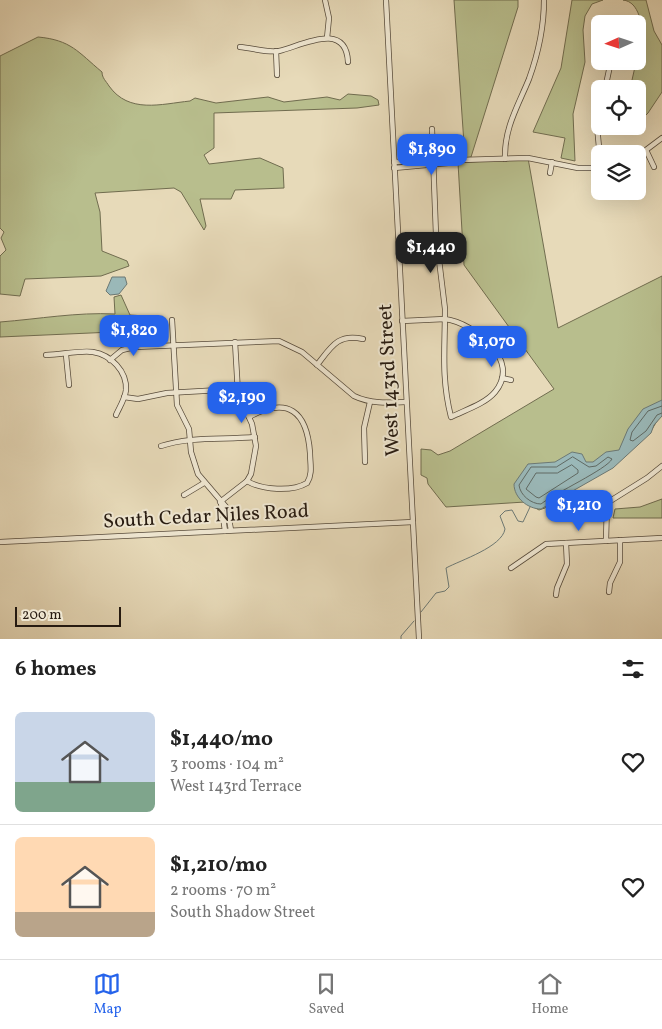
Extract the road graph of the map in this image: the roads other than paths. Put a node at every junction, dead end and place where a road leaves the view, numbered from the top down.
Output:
1 (325, 0) edge
2 (386, 0) edge
3 (544, 0) edge
4 (327, 38) junction
5 (240, 47) dead end
6 (276, 51) junction
7 (348, 62) dead end
8 (276, 75) dead end
9 (432, 130) dead end
10 (662, 138) edge
11 (646, 150) joint
12 (505, 159) junction
13 (433, 160) junction
14 (466, 161) junction
15 (394, 162) junction
16 (552, 162) junction
17 (433, 166) junction
18 (654, 167) dead end
19 (394, 168) junction
20 (591, 168) edge
21 (550, 173) dead end
22 (445, 319) junction
23 (172, 320) dead end
24 (402, 321) junction
25 (362, 339) dead end
26 (235, 342) junction
27 (173, 345) junction
28 (46, 355) dead end
29 (66, 355) junction
30 (110, 360) junction
31 (317, 365) junction
32 (502, 378) junction
33 (511, 380) dead end
34 (69, 386) dead end
35 (238, 389) junction
36 (176, 392) junction
37 (124, 397) junction
38 (370, 402) junction
39 (406, 402) junction
40 (116, 415) dead end
41 (249, 417) junction
42 (256, 437) junction
43 (190, 439) junction
44 (161, 446) dead end
45 (365, 462) dead end
46 (661, 468) edge
47 (247, 482) junction
48 (204, 483) junction
49 (184, 495) dead end
50 (220, 502) junction
51 (413, 522) junction
52 (231, 530) junction
53 (225, 531) junction
54 (662, 538) edge
55 (606, 540) junction
56 (620, 540) junction
57 (0, 542) edge
58 (566, 543) junction
59 (511, 568) dead end
60 (609, 592) dead end
61 (556, 595) dead end
62 (419, 639) edge

1 - 4 street
2 - 15 street, West 143rd Street
3 - 12 street
4 - 6 street
4 - 7 street
5 - 6 street
6 - 8 street
9 - 13 street
10 - 11 street
11 - 18 street
12 - 14 street
12 - 16 street
13 - 14 street
13 - 15 street
13 - 17 street
14 - 17 street
15 - 19 street, West 143rd Street
16 - 20 street
16 - 21 street
17 - 19 street
17 - 22 street
19 - 24 street, West 143rd Street
22 - 24 street
22 - 32 street
22 - 32 street
23 - 27 street
24 - 39 street, West 143rd Street
25 - 31 street
26 - 27 street
26 - 31 street
26 - 35 street
27 - 30 street
27 - 36 street
28 - 29 street
29 - 30 street
29 - 34 street
30 - 37 street
31 - 38 street
32 - 33 street
35 - 36 street
35 - 41 street
36 - 37 street
36 - 43 street
37 - 40 street
38 - 39 street
38 - 45 street
39 - 51 street, West 143rd Street
41 - 42 street
41 - 47 street
42 - 43 street
42 - 47 street
43 - 44 street
43 - 48 street
46 - 55 street
47 - 50 street
48 - 49 street
48 - 50 street
50 - 52 street
50 - 53 street
51 - 52 street, South Cedar Niles Road
51 - 62 street, West 143rd Street
52 - 53 street, South Cedar Niles Road
53 - 57 street, South Cedar Niles Road
54 - 56 street
55 - 56 street
55 - 58 street
56 - 60 street
58 - 59 street
58 - 61 street

